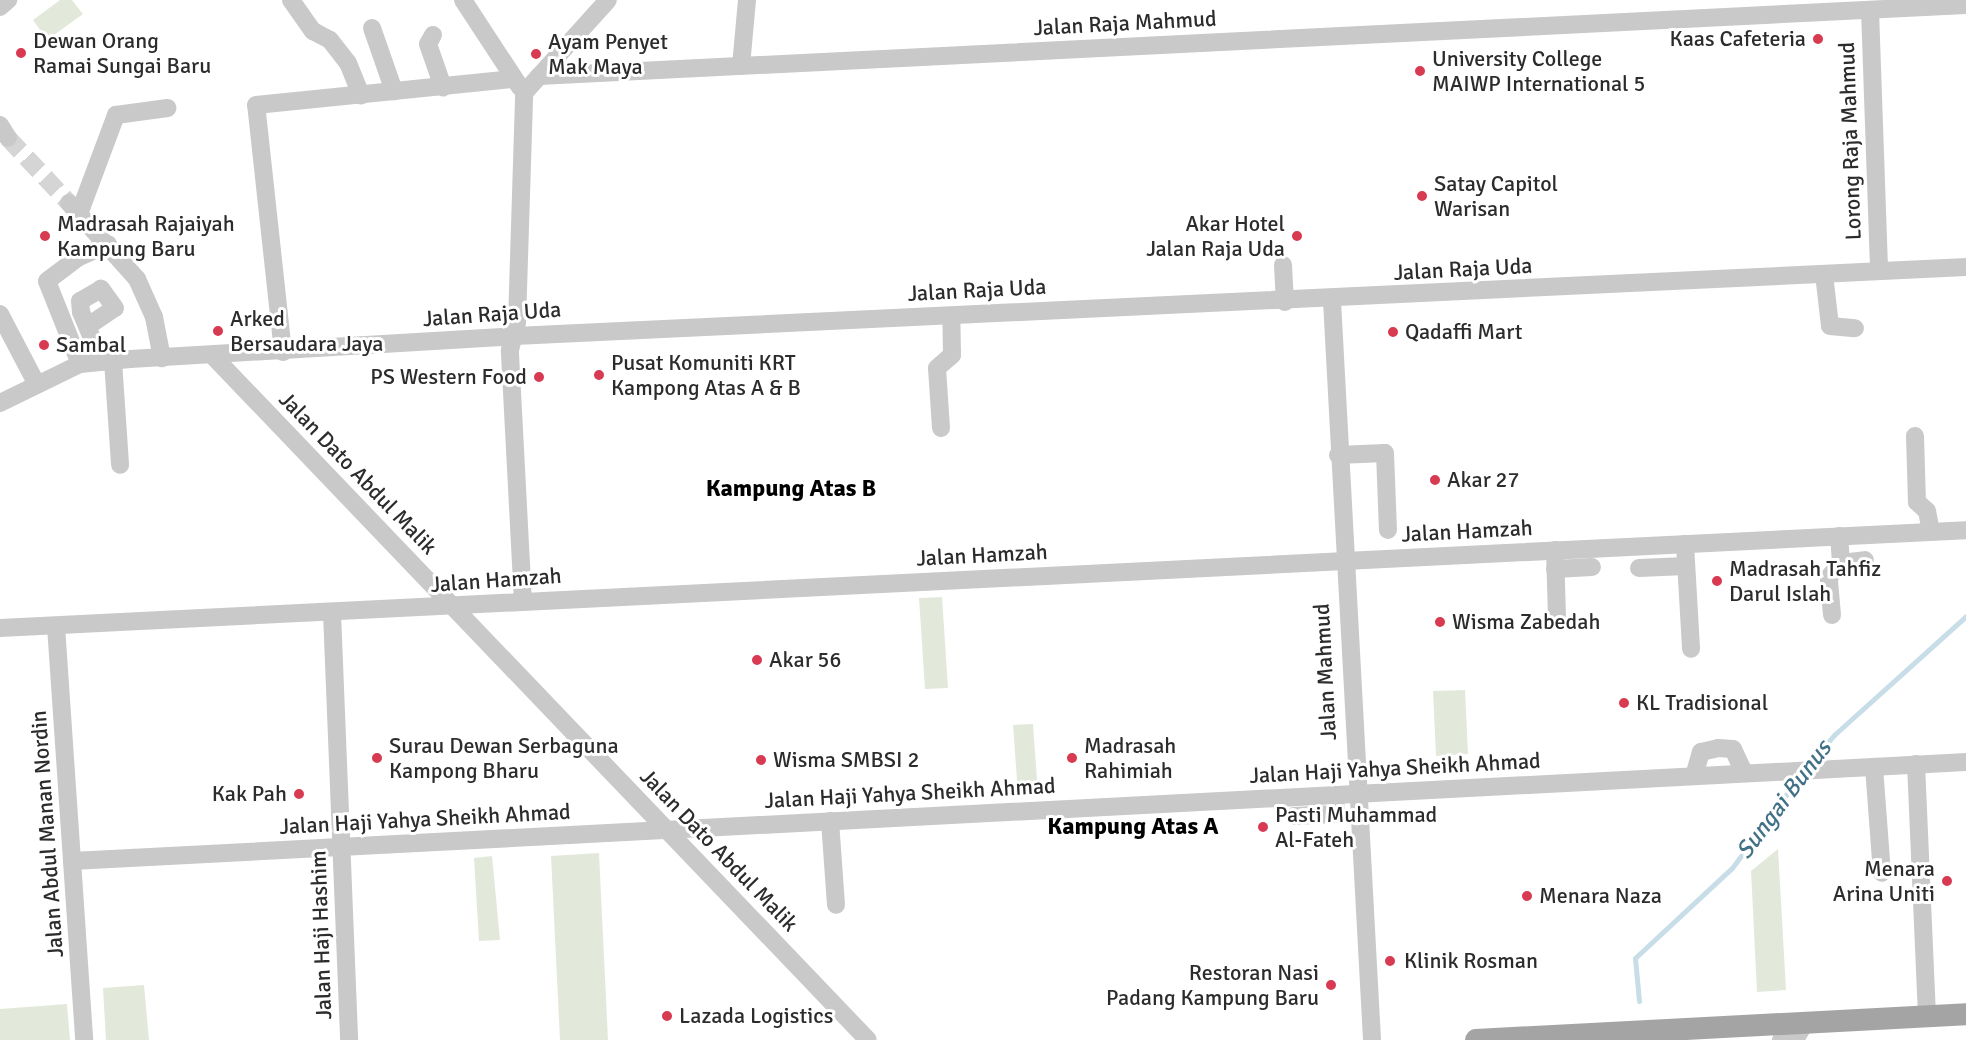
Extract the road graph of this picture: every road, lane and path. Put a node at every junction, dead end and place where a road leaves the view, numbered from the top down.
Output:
1 (8, 0) edge
2 (291, 0) edge
3 (463, 0) edge
4 (747, 0) edge
5 (599, 4) edge
6 (1966, 5) edge
7 (0, 7) edge
8 (1870, 10) junction
9 (372, 28) dead end
10 (433, 35) dead end
11 (741, 66) junction
12 (539, 76) junction
13 (519, 86) junction
14 (443, 87) junction
15 (394, 91) junction
16 (361, 95) junction
17 (168, 108) dead end
18 (108, 244) junction
19 (1283, 265) dead end
20 (1966, 267) edge
21 (1879, 271) junction
22 (1824, 274) junction
23 (1332, 301) junction
24 (1285, 302) junction
25 (0, 314) edge
26 (951, 316) junction
27 (88, 326) dead end
28 (1855, 328) dead end
29 (515, 336) junction
30 (283, 352) junction
31 (212, 355) junction
32 (162, 358) junction
33 (107, 361) junction
34 (80, 364) junction
35 (36, 382) junction
36 (0, 402) edge
37 (941, 428) dead end
38 (1915, 436) dead end
39 (1338, 455) junction
40 (120, 465) dead end
41 (1388, 530) dead end
42 (1966, 530) edge
43 (1930, 532) junction
44 (1839, 536) junction
45 (1685, 544) junction
46 (1555, 550) junction
47 (1865, 560) dead end
48 (1344, 561) junction
49 (1841, 563) junction
50 (1686, 566) junction
51 (1592, 567) dead end
52 (1639, 568) dead end
53 (1555, 569) junction
54 (523, 602) junction
55 (454, 607) junction
56 (332, 613) junction
57 (1832, 615) dead end
58 (1557, 616) dead end
59 (56, 626) junction
60 (0, 628) edge
61 (1691, 649) dead end
62 (1966, 762) edge
63 (1916, 764) junction
64 (1874, 766) junction
65 (1744, 773) junction
66 (1694, 776) junction
67 (1355, 794) junction
68 (1335, 795) junction
69 (1293, 797) junction
70 (830, 821) junction
71 (667, 831) junction
72 (342, 847) junction
73 (72, 861) junction
74 (1882, 873) dead end
75 (836, 904) dead end
76 (1966, 1014) edge
77 (1927, 1016) junction
78 (1792, 1032) edge
79 (1626, 1034) edge
80 (84, 1040) edge
81 (349, 1040) edge
82 (868, 1040) edge
83 (1372, 1040) edge
84 (1476, 1040) edge

1 - 7 street
2 - 16 street
3 - 13 street
4 - 11 street
5 - 12 street
6 - 8 street, Jalan Raja Mahmud
8 - 11 street, Jalan Raja Mahmud
8 - 21 street, Lorong Raja Mahmud
9 - 15 street
10 - 14 street
11 - 12 street, Jalan Raja Mahmud
12 - 13 street
13 - 14 street
13 - 29 street
14 - 15 street
15 - 16 street
16 - 30 street
17 - 18 street
18 - 32 street
18 - 34 street
19 - 24 street
20 - 21 street, Jalan Raja Uda
21 - 22 street, Jalan Raja Uda
22 - 23 street, Jalan Raja Uda
22 - 28 street
23 - 24 street, Jalan Raja Uda
23 - 39 street, Jalan Mahmud
24 - 26 street, Jalan Raja Uda
25 - 35 street
26 - 29 street, Jalan Raja Uda
26 - 37 street
27 - 33 street
29 - 30 street, Jalan Raja Uda
29 - 54 street
30 - 31 street, Jalan Raja Uda
31 - 32 street, Jalan Raja Uda
31 - 55 street, Jalan Dato Abdul Malik
32 - 33 street, Jalan Raja Uda
33 - 34 street, Jalan Raja Uda
33 - 40 street
34 - 35 street, Jalan Raja Uda
35 - 36 street, Jalan Raja Uda
38 - 43 street
39 - 41 street
39 - 48 street, Jalan Mahmud
42 - 43 street, Jalan Hamzah
43 - 44 street, Jalan Hamzah
44 - 45 street, Jalan Hamzah
44 - 49 street
45 - 46 street, Jalan Hamzah
45 - 50 street
46 - 48 street, Jalan Hamzah
46 - 53 street
47 - 49 street
48 - 54 street, Jalan Hamzah
48 - 67 street, Jalan Mahmud
49 - 57 street
50 - 52 street
50 - 61 street
51 - 53 street
53 - 58 street
54 - 55 street, Jalan Hamzah
55 - 56 street, Jalan Hamzah
55 - 71 street, Jalan Dato Abdul Malik
56 - 59 street, Jalan Hamzah
56 - 72 street, Jalan Haji Hashim
59 - 60 street, Jalan Hamzah
59 - 73 street, Jalan Abdul Manan Nordin
62 - 63 street, Jalan Haji Yahya Sheikh Ahmad
63 - 64 street, Jalan Haji Yahya Sheikh Ahmad
63 - 77 street
64 - 65 street, Jalan Haji Yahya Sheikh Ahmad
64 - 74 street
65 - 66 street, Jalan Haji Yahya Sheikh Ahmad
65 - 66 street
66 - 67 street, Jalan Haji Yahya Sheikh Ahmad
67 - 68 street, Jalan Haji Yahya Sheikh Ahmad
67 - 83 street, Jalan Mahmud
68 - 69 street, Jalan Haji Yahya Sheikh Ahmad
68 - 69 street
69 - 70 street, Jalan Haji Yahya Sheikh Ahmad
70 - 71 street, Jalan Haji Yahya Sheikh Ahmad
70 - 75 street
71 - 72 street, Jalan Haji Yahya Sheikh Ahmad
71 - 82 street, Jalan Dato Abdul Malik
72 - 73 street, Jalan Haji Yahya Sheikh Ahmad
72 - 81 street, Jalan Haji Hashim
73 - 80 street, Jalan Abdul Manan Nordin
76 - 77 main road
77 - 78 main road
78 - 79 main road
79 - 84 main road

